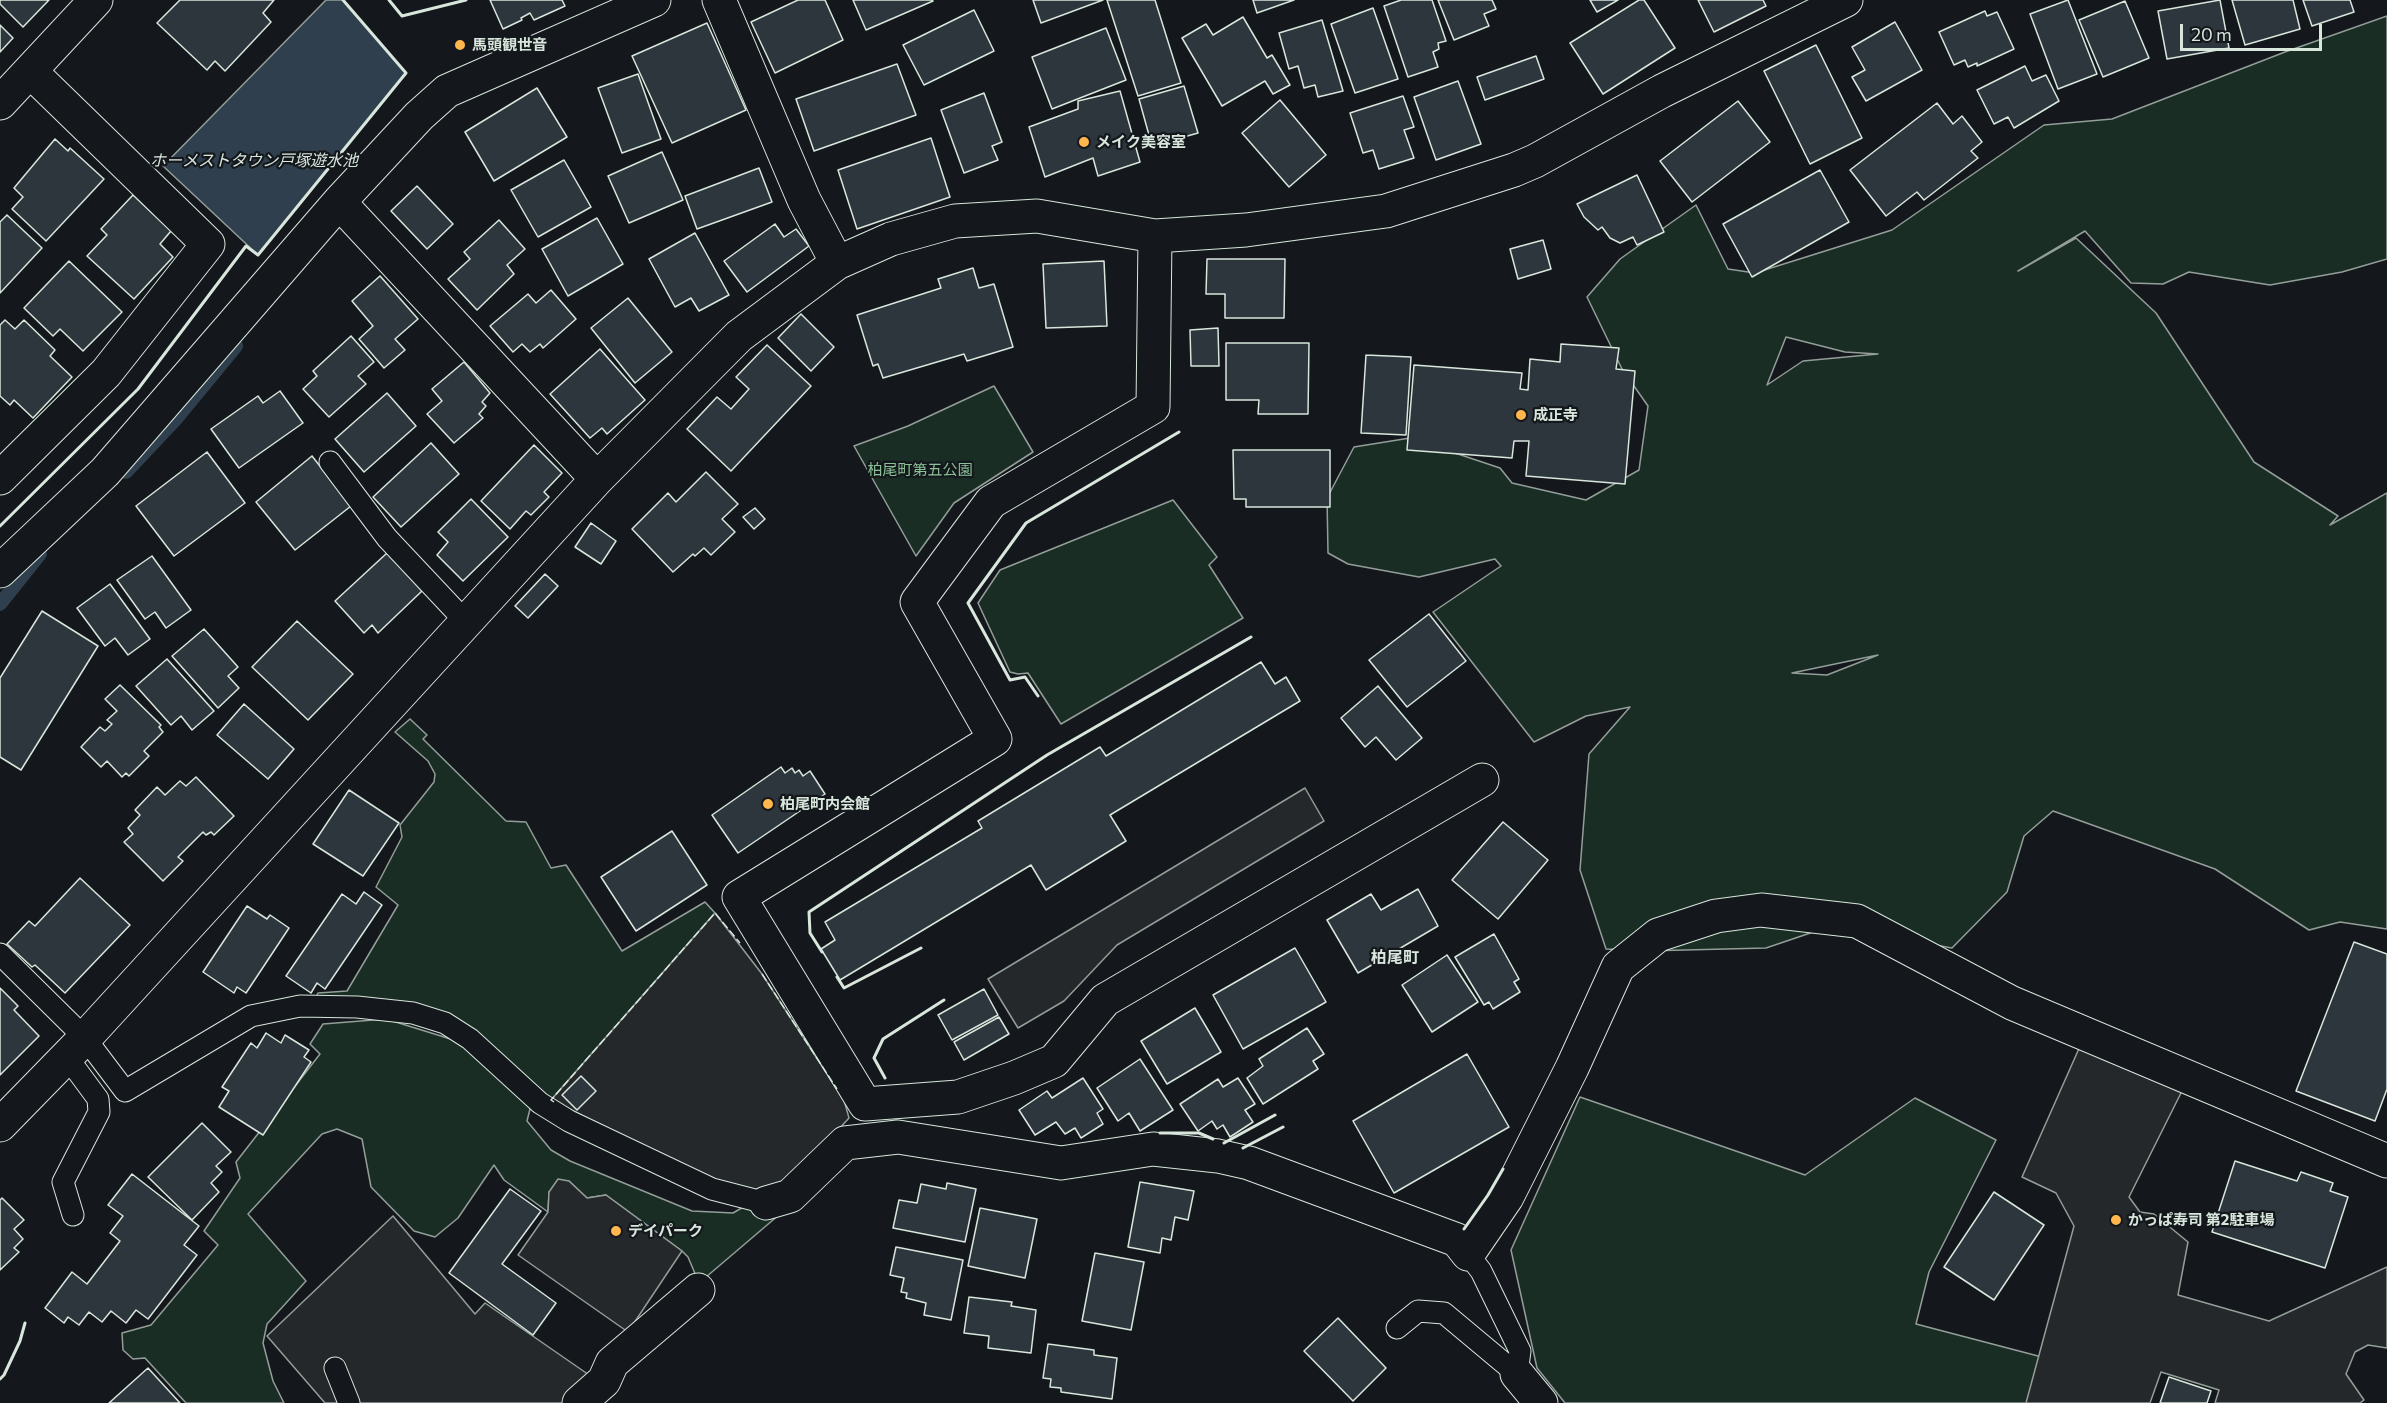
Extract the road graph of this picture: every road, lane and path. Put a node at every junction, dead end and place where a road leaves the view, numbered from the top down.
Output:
1 (96, 0) edge
2 (654, 0) edge
3 (719, 0) edge
4 (1845, 0) edge
5 (30, 71) junction
6 (0, 103) edge
7 (339, 202) junction
8 (1155, 236) junction
9 (837, 263) junction
10 (330, 462) dead end
11 (0, 478) edge
12 (597, 479) junction
13 (0, 571) edge
14 (466, 622) junction
15 (1482, 780) dead end
16 (0, 954) edge
17 (76, 1048) junction
18 (865, 1104) junction
19 (0, 1125) edge
20 (845, 1143) junction
21 (2387, 1161) edge
22 (766, 1203) joint
23 (73, 1215) dead end
24 (1468, 1254) junction
25 (698, 1290) dead end
26 (1397, 1328) dead end
27 (335, 1368) dead end
28 (1517, 1374) junction
29 (349, 1403) edge
30 (579, 1403) edge
31 (1541, 1403) edge

1 - 5 street
2 - 7 street
3 - 9 street
4 - 8 street
5 - 6 street
5 - 11 street
7 - 12 street
7 - 13 street
8 - 9 street
8 - 18 street
9 - 12 street
10 - 14 lane
12 - 14 street
14 - 17 street
15 - 18 street
16 - 17 lane
17 - 19 street
17 - 22 lane
17 - 23 lane
18 - 20 street
20 - 22 street
20 - 24 street
21 - 24 street
24 - 28 lane
25 - 30 street
26 - 28 lane
27 - 29 lane
28 - 31 street

